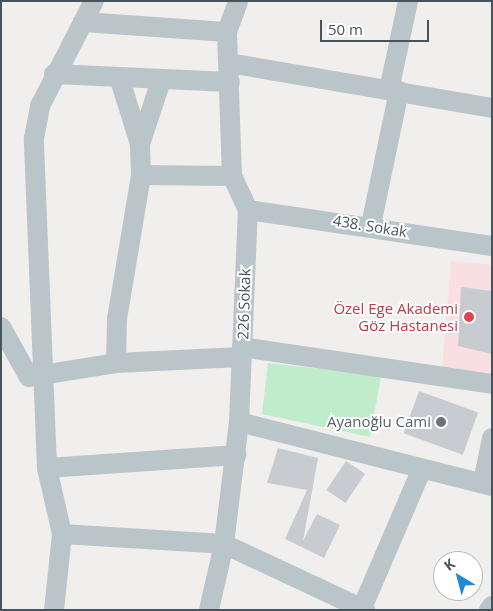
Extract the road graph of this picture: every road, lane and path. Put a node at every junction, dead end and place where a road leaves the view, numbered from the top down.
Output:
1 (94, 1) edge
2 (238, 1) edge
3 (408, 1) edge
4 (83, 22) junction
5 (227, 32) junction
6 (229, 72) junction
7 (54, 74) junction
8 (120, 80) junction
9 (161, 81) junction
10 (394, 90) junction
11 (492, 108) edge
12 (140, 144) junction
13 (141, 174) junction
14 (232, 176) junction
15 (248, 210) junction
16 (371, 225) junction
17 (492, 246) edge
18 (1, 327) edge
19 (241, 352) junction
20 (116, 363) junction
21 (41, 377) junction
22 (492, 384) edge
23 (239, 422) junction
24 (492, 438) edge
25 (237, 455) junction
26 (47, 468) junction
27 (422, 469) junction
28 (487, 484) edge
29 (62, 534) junction
30 (224, 544) junction
31 (492, 606) edge
32 (364, 609) edge
33 (54, 610) edge
34 (209, 610) edge
35 (489, 610) edge

1 - 4 street
2 - 5 street, 226 Sokak
3 - 10 street
4 - 5 street
4 - 7 street
5 - 6 street, 226 Sokak
6 - 9 street
6 - 10 street
6 - 14 street, 226 Sokak
7 - 8 street
7 - 21 street
8 - 9 street
8 - 12 street
9 - 12 street
10 - 11 street
10 - 16 street
12 - 13 street
13 - 14 street
13 - 20 street
14 - 15 street, 226 Sokak
15 - 16 street, 438. Sokak
15 - 19 street, 226 Sokak
16 - 17 street, 438. Sokak
18 - 21 street
19 - 20 street
19 - 22 street
19 - 23 street, 226 Sokak
20 - 21 street
21 - 26 street
23 - 25 street, 226 Sokak
23 - 27 street
24 - 28 street
25 - 26 street
25 - 30 street, 226 Sokak
26 - 29 street
27 - 28 street
27 - 32 street
29 - 30 street
29 - 33 street
30 - 32 street
30 - 34 street, 226 Sokak
31 - 35 street

